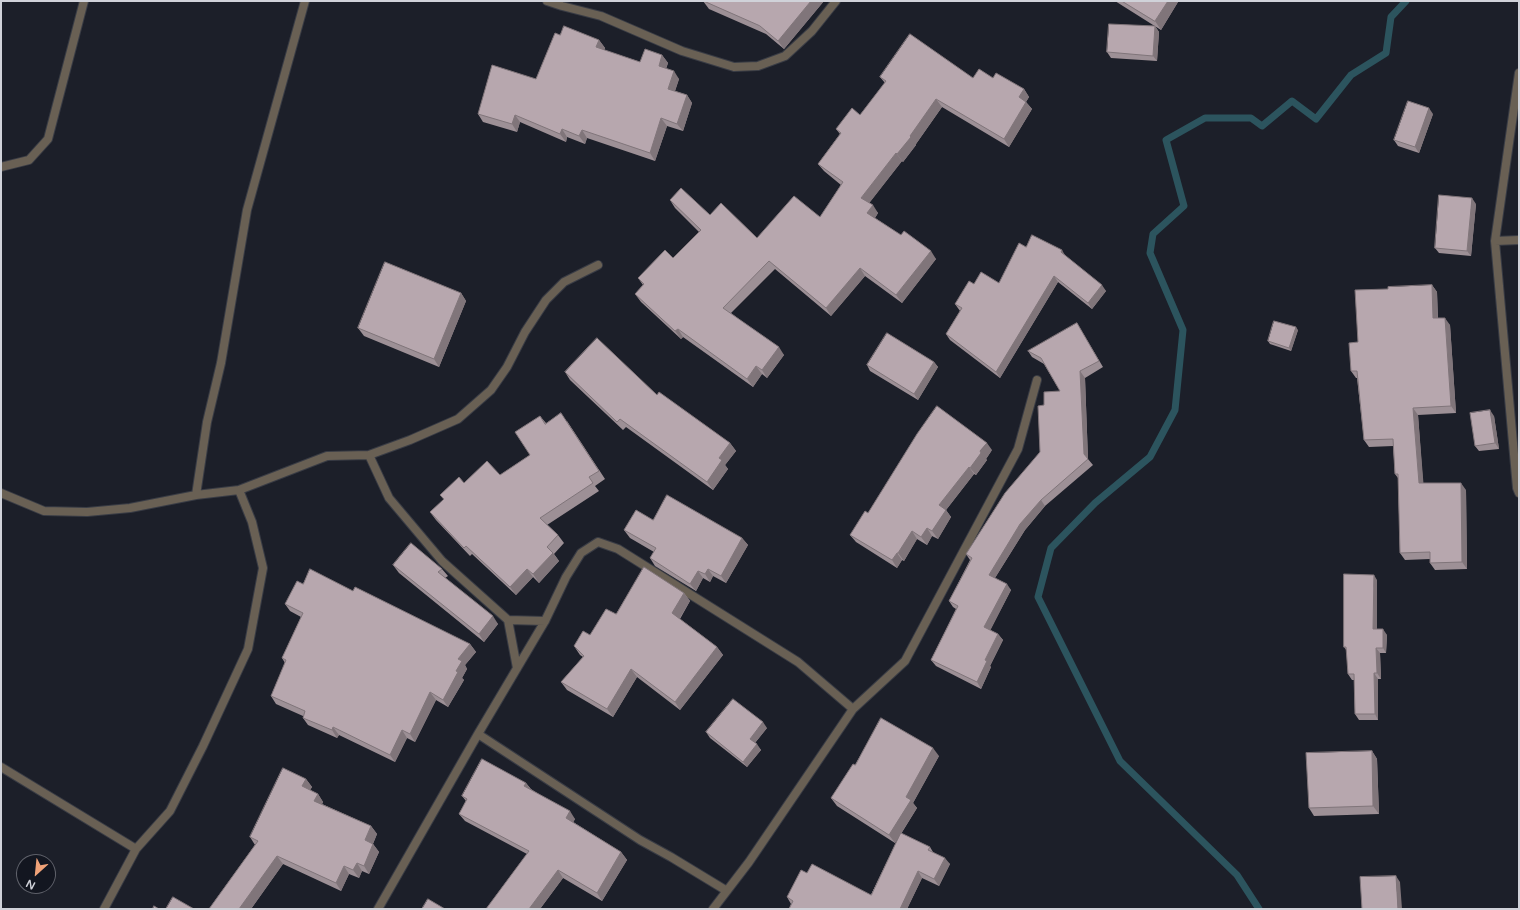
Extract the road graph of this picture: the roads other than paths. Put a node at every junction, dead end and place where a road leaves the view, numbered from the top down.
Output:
1 (84, 1) edge
2 (305, 1) edge
3 (547, 1) edge
4 (836, 1) edge
5 (1519, 73) edge
6 (1, 167) edge
7 (1519, 240) edge
8 (1495, 241) junction
9 (598, 265) dead end
10 (1037, 380) dead end
11 (369, 455) junction
12 (239, 490) junction
13 (1, 493) edge
14 (1519, 493) edge
15 (196, 495) junction
16 (508, 620) junction
17 (545, 621) junction
18 (517, 668) junction
19 (853, 709) junction
20 (478, 734) junction
21 (1, 768) edge
22 (136, 849) junction
23 (727, 891) junction
24 (104, 909) edge
25 (378, 909) edge
26 (713, 909) edge

1 - 6 street
2 - 15 street
3 - 4 street
5 - 8 street
7 - 8 street
8 - 14 street
9 - 11 street
10 - 19 street
11 - 12 street
11 - 16 street
12 - 15 street
12 - 22 street
13 - 15 street
16 - 17 street
16 - 18 street
17 - 18 street
17 - 19 street
18 - 20 street
19 - 23 street
20 - 23 street
20 - 25 street
21 - 22 street
22 - 24 street
23 - 26 street

